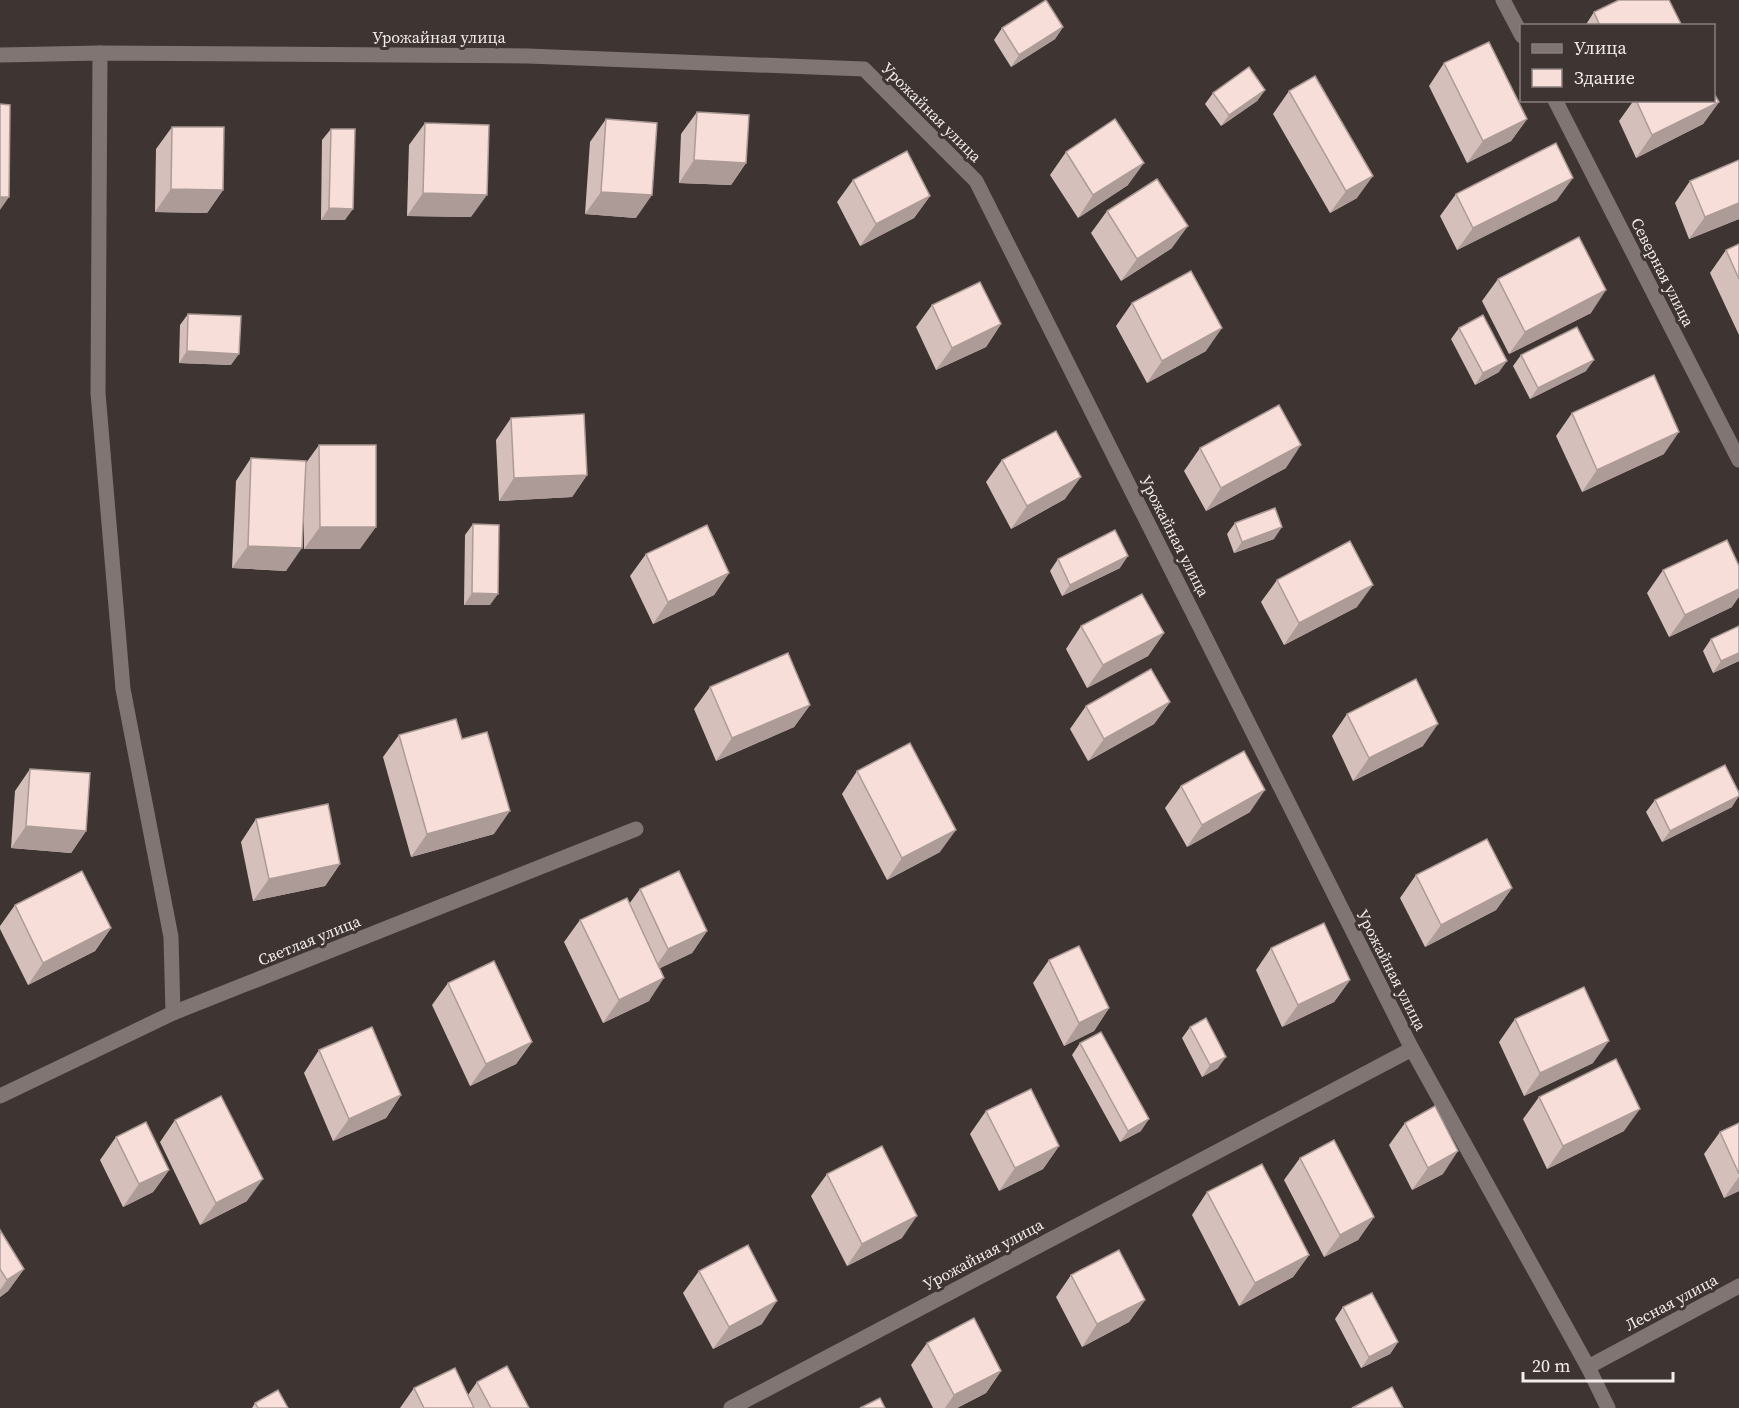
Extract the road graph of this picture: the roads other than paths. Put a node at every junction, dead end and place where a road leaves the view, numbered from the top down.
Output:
1 (1503, 0) edge
2 (1520, 34) edge
3 (100, 53) junction
4 (0, 55) edge
5 (1556, 102) edge
6 (1739, 460) edge
7 (636, 829) dead end
8 (173, 1013) junction
9 (1412, 1049) junction
10 (0, 1096) edge
11 (1739, 1286) edge
12 (1588, 1366) junction
13 (731, 1408) edge
14 (1608, 1408) edge

1 - 2 street
3 - 4 street, Урожайная улица
3 - 8 street
3 - 9 street, Урожайная улица
5 - 6 street, Северная улица
7 - 8 street, Светлая улица
8 - 10 street, Светлая улица
9 - 12 street, Урожайная улица
9 - 13 street, Урожайная улица
11 - 12 street, Лесная улица
12 - 14 street, Урожайная улица

